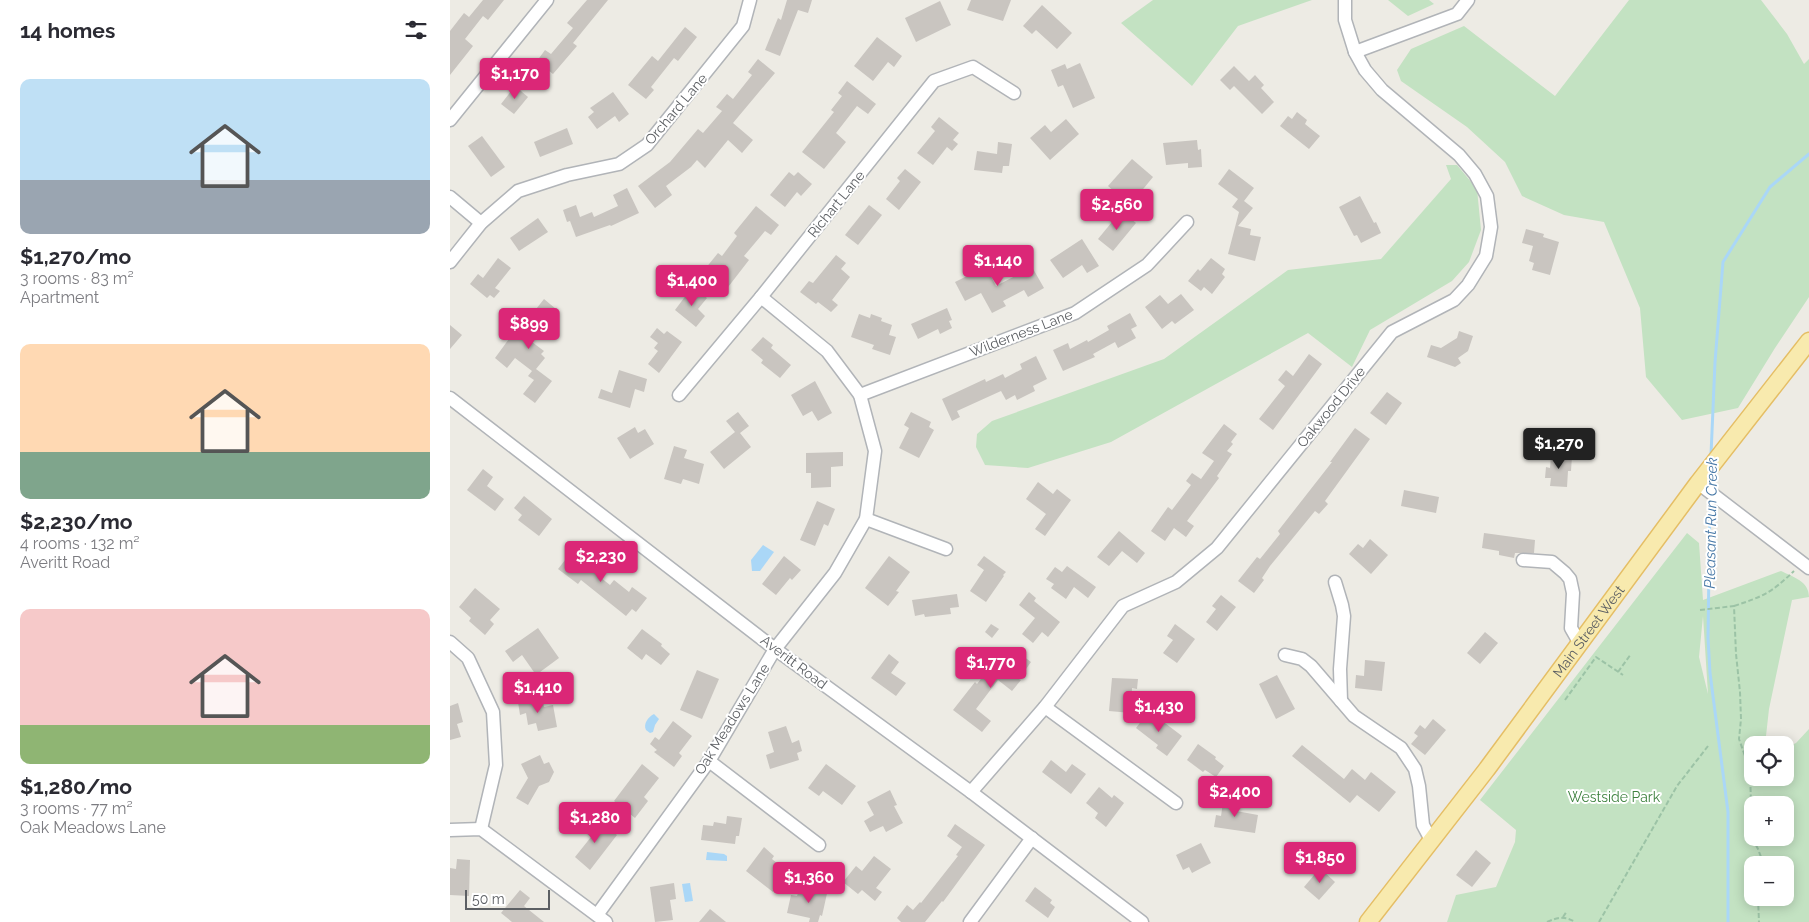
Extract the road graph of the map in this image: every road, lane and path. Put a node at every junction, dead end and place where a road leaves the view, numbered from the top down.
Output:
1 (547, 0) edge
2 (750, 0) edge
3 (1345, 0) edge
4 (1468, 0) edge
5 (1355, 52) junction
6 (1014, 93) dead end
7 (450, 120) edge
8 (450, 197) edge
9 (1187, 222) dead end
10 (481, 223) junction
11 (450, 262) edge
12 (761, 297) junction
13 (1809, 341) edge
14 (679, 395) dead end
15 (860, 395) junction
16 (450, 398) edge
17 (1698, 483) junction
18 (866, 519) junction
19 (946, 550) dead end
20 (1523, 560) dead end
21 (1806, 565) edge
22 (1335, 582) dead end
23 (1734, 606) junction
24 (1700, 610) dead end
25 (450, 642) edge
26 (1579, 642) junction
27 (775, 649) junction
28 (1632, 654) dead end
29 (1286, 655) dead end
30 (1618, 672) junction
31 (1623, 675) dead end
32 (1565, 700) dead end
33 (1341, 701) junction
34 (1045, 707) junction
35 (1708, 746) dead end
36 (709, 761) junction
37 (971, 792) junction
38 (1176, 803) dead end
39 (481, 829) junction
40 (450, 830) edge
41 (1032, 838) junction
42 (1431, 840) junction
43 (819, 845) dead end
44 (1761, 856) edge
45 (1758, 906) edge
46 (1567, 910) dead end
47 (1562, 918) junction
48 (602, 919) edge
49 (970, 922) edge
50 (1141, 922) edge
51 (1368, 922) edge
52 (1547, 922) edge
53 (1575, 922) edge
54 (1599, 922) edge
55 (1759, 922) edge

1 - 7 street
2 - 10 street, Orchard Lane
3 - 5 street, Oakwood Drive
4 - 5 street
5 - 34 street, Oakwood Drive
6 - 12 street, Richart Lane
8 - 10 street
9 - 15 street, Wilderness Lane
10 - 11 street, Orchard Lane
12 - 14 street, Richart Lane
12 - 15 street, Oak Meadows Lane
13 - 17 main road, Main Street West
15 - 18 street, Oak Meadows Lane
16 - 27 street, Averitt Road
17 - 21 street
17 - 26 main road, Main Street West
18 - 19 street
18 - 27 street, Oak Meadows Lane
20 - 26 street
21 - 23 path
22 - 33 street
23 - 24 path
23 - 44 path
25 - 39 street
26 - 42 main road, Main Street West
27 - 36 street, Oak Meadows Lane
27 - 37 street, Averitt Road
28 - 30 path
29 - 33 street
30 - 31 path
30 - 32 path
33 - 42 street
34 - 37 street, Oakwood Drive
34 - 38 street
35 - 54 path
36 - 43 street
36 - 48 street, Oak Meadows Lane
37 - 41 street, Averitt Road
39 - 40 street
39 - 48 street
41 - 49 street
41 - 50 street, Averitt Road
42 - 51 main road, Main Street West
45 - 55 path
46 - 47 path
47 - 52 path
47 - 53 path

